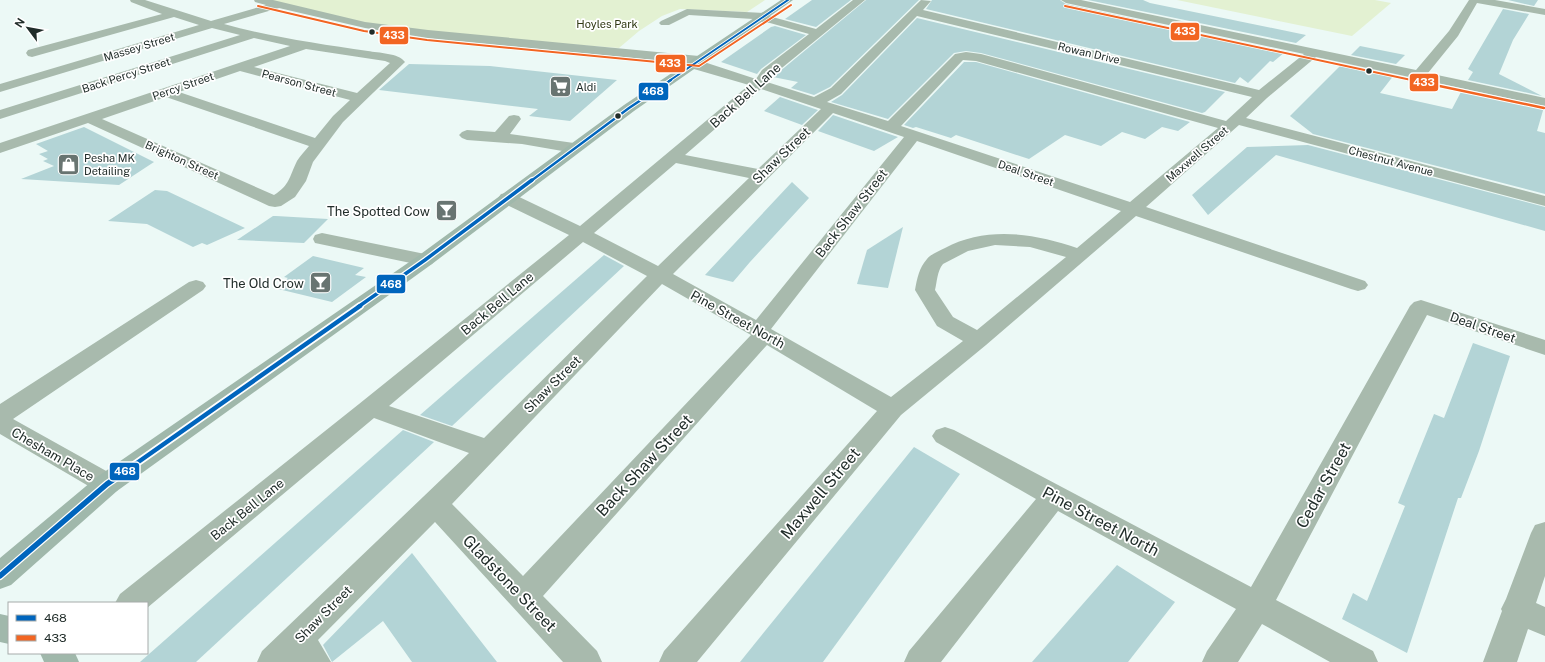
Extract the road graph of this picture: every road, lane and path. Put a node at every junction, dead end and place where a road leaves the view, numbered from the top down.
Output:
1 (259, 0) edge
2 (788, 0) edge
3 (860, 0) edge
4 (926, 0) edge
5 (1475, 0) edge
6 (144, 1) edge
7 (1073, 1) edge
8 (277, 5) junction
9 (916, 12) junction
10 (1545, 12) edge
11 (174, 14) junction
12 (762, 17) junction
13 (665, 23) dead end
14 (211, 25) junction
15 (365, 25) junction
16 (817, 34) junction
17 (252, 35) junction
18 (304, 46) junction
19 (32, 53) dead end
20 (1313, 53) junction
21 (695, 62) junction
22 (240, 67) junction
23 (1419, 75) junction
24 (759, 84) junction
25 (0, 88) edge
26 (166, 92) junction
27 (1262, 95) junction
28 (359, 98) junction
29 (828, 100) junction
30 (1545, 102) edge
31 (0, 115) edge
32 (88, 118) junction
33 (514, 119) dead end
34 (1233, 123) junction
35 (11, 124) edge
36 (891, 127) junction
37 (38, 134) junction
38 (914, 134) junction
39 (468, 135) dead end
40 (499, 138) junction
41 (318, 144) junction
42 (0, 148) edge
43 (574, 148) junction
44 (674, 158) junction
45 (761, 175) junction
46 (507, 198) junction
47 (1545, 201) edge
48 (1132, 209) junction
49 (581, 234) junction
50 (322, 239) dead end
51 (1080, 255) junction
52 (425, 260) junction
53 (660, 275) junction
54 (1358, 285) dead end
55 (196, 286) dead end
56 (1421, 306) joint
57 (762, 332) junction
58 (978, 340) junction
59 (1545, 348) edge
60 (370, 408) junction
61 (892, 409) junction
62 (0, 416) edge
63 (0, 423) edge
64 (945, 436) dead end
65 (487, 448) junction
66 (107, 484) junction
67 (1053, 497) junction
68 (435, 504) junction
69 (1545, 533) edge
70 (0, 576) edge
71 (524, 597) junction
72 (132, 602) edge
73 (1258, 605) junction
74 (1517, 609) junction
75 (1545, 622) edge
76 (307, 650) edge
77 (274, 662) edge
78 (585, 662) edge
79 (676, 662) edge
80 (921, 662) edge
81 (1219, 662) edge
82 (1361, 662) edge
83 (1500, 662) edge

1 - 8 street, Deal Street
2 - 12 main road
3 - 16 street, Back Bell Lane
4 - 9 street, Shaw Street
5 - 10 street
5 - 23 street
6 - 11 street
7 - 20 street
8 - 14 street, Massey Street
8 - 15 street, Deal Street
9 - 27 street, Rowan Drive
9 - 29 street, Shaw Street
11 - 14 street
11 - 19 street
12 - 13 street
12 - 16 street
12 - 21 main road
14 - 17 street
14 - 25 street, Massey Street
15 - 18 street, Percy Street
15 - 21 street, Deal Street
16 - 24 street, Back Bell Lane
17 - 18 street
17 - 31 street, Back Percy Street
18 - 22 street, Percy Street
18 - 28 street
20 - 23 street
20 - 27 street, Maxwell Street
21 - 24 street, Deal Street
21 - 43 main road
22 - 26 street, Percy Street
22 - 28 street, Pearson Street
23 - 30 street
24 - 29 street, Deal Street
24 - 44 street, Back Bell Lane
26 - 32 street, Percy Street
26 - 41 street
27 - 34 street, Maxwell Street
28 - 41 street
29 - 36 street, Deal Street
29 - 45 street, Shaw Street
32 - 37 street, Percy Street
32 - 41 street, Brighton Street
33 - 40 street
34 - 36 street, Chestnut Avenue
34 - 47 street, Chestnut Avenue
34 - 48 street, Maxwell Street
35 - 37 street
36 - 38 street, Deal Street
37 - 42 street, Percy Street
38 - 48 street, Deal Street
38 - 57 street, Back Shaw Street
39 - 40 street
40 - 43 street
43 - 46 main road
44 - 45 street
44 - 49 street, Back Bell Lane
45 - 53 street, Shaw Street
46 - 49 street, Pine Street North
46 - 52 main road
48 - 51 street, Maxwell Street
48 - 54 street, Deal Street
49 - 53 street, Pine Street North
49 - 60 street, Back Bell Lane
50 - 52 street
51 - 58 street, Maxwell Street
51 - 58 street
52 - 66 main road
53 - 57 street, Pine Street North
53 - 65 street, Shaw Street
55 - 62 street
56 - 59 street, Deal Street
56 - 73 street, Cedar Street
57 - 61 street, Pine Street North
57 - 71 street, Back Shaw Street
58 - 61 street, Maxwell Street
60 - 65 street
60 - 72 street, Back Bell Lane
61 - 79 street, Maxwell Street
63 - 66 street, Chesham Place
64 - 67 street, Pine Street North
65 - 68 street, Shaw Street
66 - 70 main road
67 - 73 street, Pine Street North
67 - 80 street
68 - 71 street, Gladstone Street
68 - 76 street, Shaw Street
69 - 74 street
71 - 78 street, Gladstone Street
73 - 81 street, Cedar Street
73 - 82 street, Pine Street North
74 - 75 street
74 - 83 street
76 - 77 street, Shaw Street

